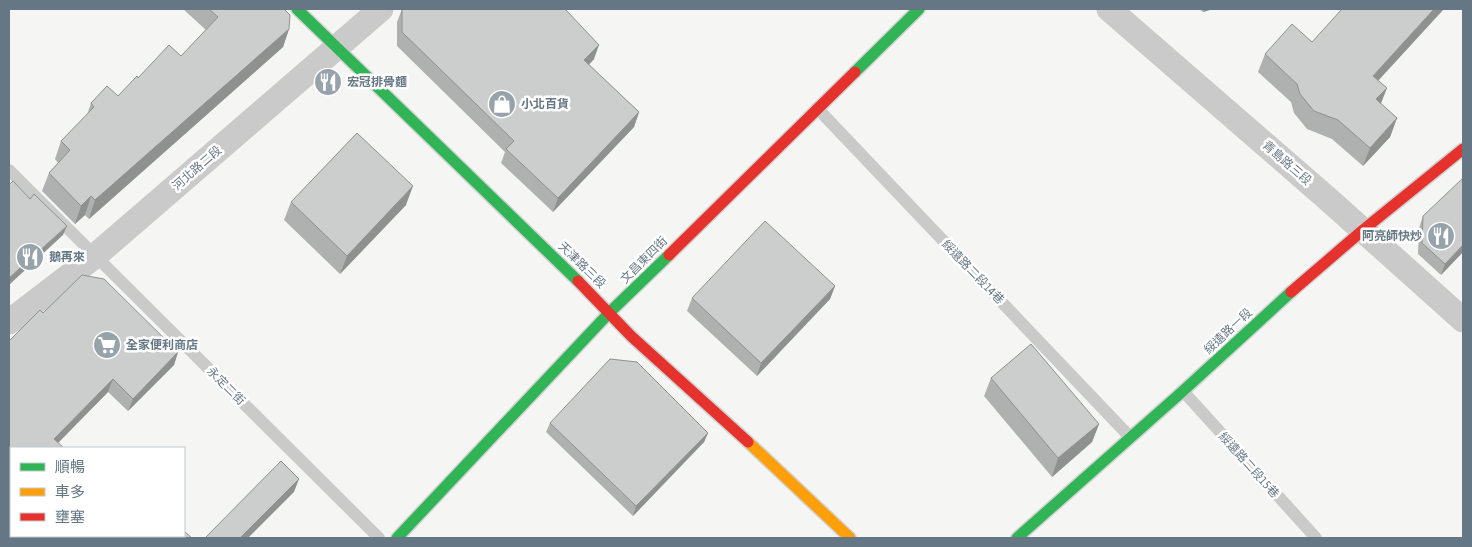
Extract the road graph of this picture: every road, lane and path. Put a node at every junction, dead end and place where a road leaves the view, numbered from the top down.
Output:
1 (297, 9) edge
2 (381, 9) edge
3 (919, 9) edge
4 (1109, 9) edge
5 (337, 48) junction
6 (817, 108) junction
7 (1463, 149) edge
8 (9, 170) edge
9 (1363, 230) junction
10 (95, 256) junction
11 (610, 312) junction
12 (1463, 320) edge
13 (9, 322) edge
14 (1183, 391) junction
15 (1130, 436) junction
16 (379, 538) edge
17 (397, 538) edge
18 (850, 538) edge
19 (1017, 538) edge
20 (1316, 538) edge

1 - 5 street, 天津路三段
2 - 5 street, 河北路二段
3 - 6 street, 文昌東四街
4 - 9 street, 青島路三段
5 - 10 street, 河北路二段
5 - 11 street, 天津路三段
6 - 11 street, 文昌東四街
6 - 15 lane, 綏遠路二段14巷
7 - 9 street, 綏遠路一段
8 - 10 lane, 永定二街
9 - 12 street, 青島路三段
9 - 14 street, 綏遠路一段
10 - 13 street, 河北路二段
10 - 16 lane, 永定二街
11 - 17 street, 文昌東四街
11 - 18 street, 天津路三段
14 - 15 street, 綏遠路一段
14 - 20 lane, 綏遠路二段15巷
15 - 19 street, 綏遠路一段

